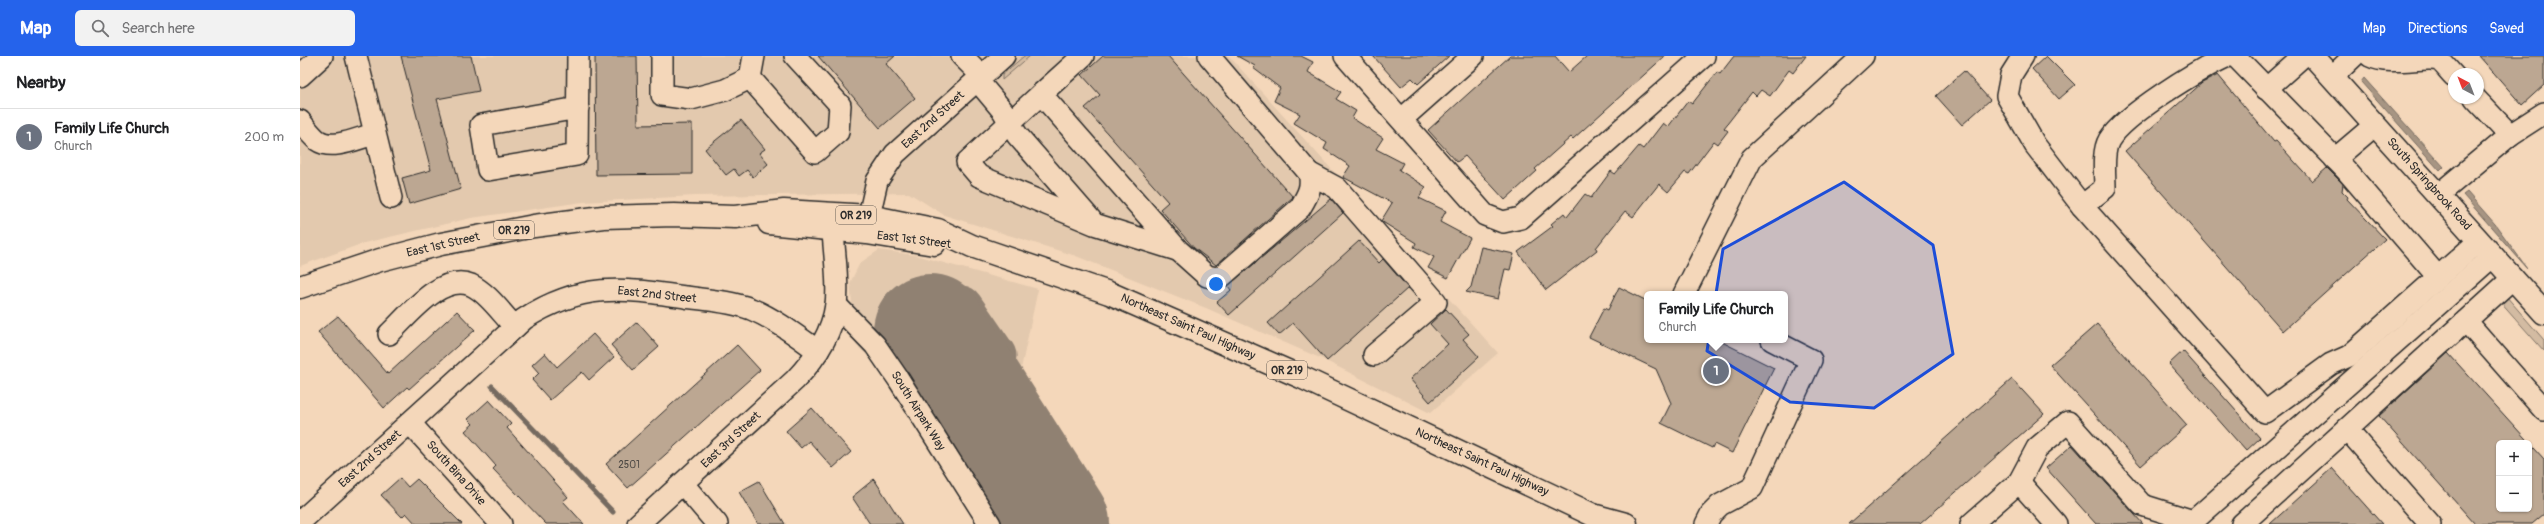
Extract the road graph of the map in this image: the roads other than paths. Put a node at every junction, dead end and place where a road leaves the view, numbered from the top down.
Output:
1 (322, 56) edge
2 (356, 56) edge
3 (578, 56) edge
4 (662, 56) edge
5 (754, 56) edge
6 (794, 56) edge
7 (962, 56) edge
8 (1004, 56) edge
9 (1083, 56) edge
10 (1209, 56) edge
11 (1345, 56) edge
12 (1473, 56) edge
13 (1704, 56) edge
14 (1863, 56) edge
15 (2023, 56) edge
16 (2228, 56) edge
17 (2235, 56) edge
18 (2303, 56) edge
19 (2313, 56) edge
20 (2354, 56) edge
21 (2370, 56) edge
22 (2448, 70) edge
23 (300, 76) edge
24 (2332, 77) junction
25 (750, 78) junction
26 (979, 78) junction
27 (2266, 88) junction
28 (1041, 94) junction
29 (2481, 104) edge
30 (578, 108) junction
31 (2544, 112) edge
32 (1402, 119) junction
33 (300, 121) edge
34 (1010, 122) junction
35 (2375, 125) junction
36 (374, 134) junction
37 (2510, 135) junction
38 (2335, 159) junction
39 (1310, 173) junction
40 (2438, 194) junction
41 (391, 198) dead end
42 (2082, 206) junction
43 (869, 216) junction
44 (735, 217) junction
45 (1094, 224) junction
46 (833, 230) junction
47 (972, 246) junction
48 (2486, 248) junction
49 (1178, 250) junction
50 (2438, 277) junction
51 (2513, 278) junction
52 (300, 287) edge
53 (1686, 291) edge
54 (836, 305) junction
55 (2544, 313) edge
56 (2466, 321) junction
57 (515, 327) junction
58 (389, 334) dead end
59 (1778, 343) edge
60 (818, 351) junction
61 (1374, 355) dead end
62 (2544, 410) edge
63 (410, 423) junction
64 (2347, 429) junction
65 (2019, 482) junction
66 (683, 484) junction
67 (1599, 520) edge
68 (300, 522) edge
69 (2191, 523) edge
70 (501, 524) edge
71 (638, 524) edge
72 (717, 524) edge
73 (990, 524) edge
74 (1626, 524) edge
75 (1706, 524) edge
76 (1971, 524) edge
77 (2056, 524) edge
78 (2242, 524) edge
79 (2430, 524) edge

1 - 23 street
2 - 36 street
3 - 30 street
4 - 25 street
5 - 25 street
6 - 25 street
7 - 26 street
8 - 26 street, East 2nd Street
9 - 28 street
10 - 39 street
11 - 32 street
12 - 32 street
13 - 32 street
14 - 53 street
15 - 42 street
16 - 42 street
17 - 27 street
18 - 27 street
19 - 24 main road, South Springbrook Road
20 - 24 street
21 - 22 street
24 - 35 main road, South Springbrook Road
26 - 34 street
26 - 43 street, East 2nd Street
27 - 38 street
28 - 34 street
28 - 49 street
29 - 37 street
30 - 30 street
31 - 37 street
33 - 36 street
34 - 45 street
34 - 45 street
35 - 38 street
35 - 40 main road, South Springbrook Road
36 - 41 street
37 - 40 street
38 - 50 street
39 - 49 street
39 - 61 street
40 - 48 main road, South Springbrook Road
42 - 50 street
43 - 44 main road, East 1st Street / OR 219
43 - 47 main road, East 1st Street / OR 219
44 - 46 main road, East 1st Street / OR 219
44 - 52 main road, East 1st Street / OR 219
45 - 49 street
46 - 47 main road, East 1st Street / OR 219
46 - 54 street
47 - 67 main road, Northeast Saint Paul Highway / OR 219
48 - 50 street
48 - 51 main road, South Springbrook Road
48 - 69 street
51 - 55 main road, South Springbrook Road
51 - 56 street
54 - 60 street
54 - 73 street, South Airpark Way
56 - 62 street
56 - 64 street
57 - 58 street
57 - 60 street, East 2nd Street
57 - 63 street, East 2nd Street
59 - 75 street
60 - 66 street, East 3rd Street
63 - 68 street, East 2nd Street
63 - 70 street, South Bina Drive
64 - 78 street
64 - 79 street
65 - 69 street
65 - 76 street
65 - 77 street
66 - 71 street, East 3rd Street
66 - 72 street
67 - 74 main road, Northeast Saint Paul Highway / OR 219

